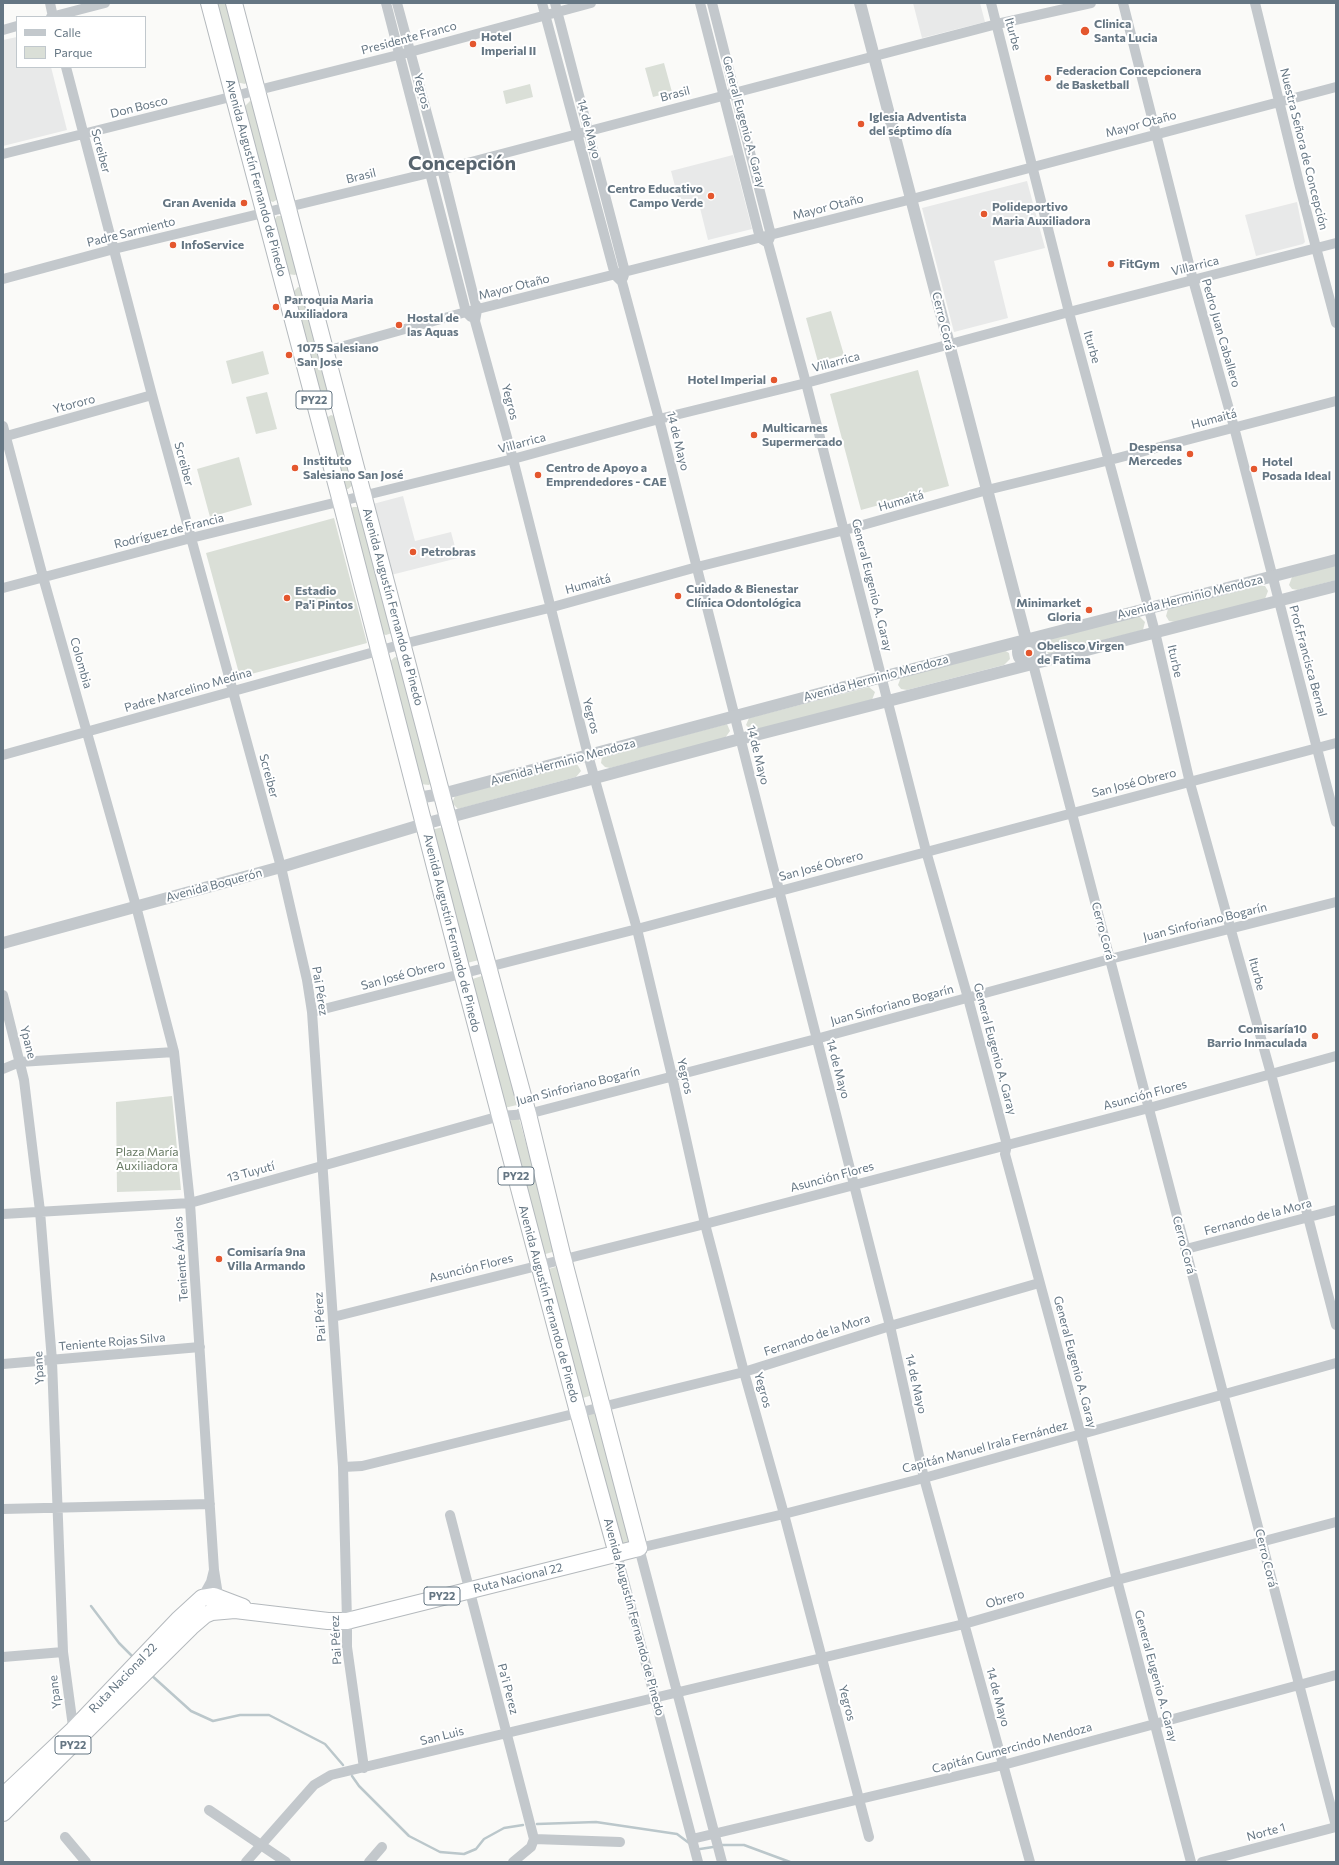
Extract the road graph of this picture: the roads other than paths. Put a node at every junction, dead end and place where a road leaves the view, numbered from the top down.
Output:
1 (50, 3) edge
2 (105, 3) edge
3 (209, 3) edge
4 (234, 3) edge
5 (386, 3) edge
6 (397, 3) edge
7 (542, 3) edge
8 (591, 3) edge
9 (700, 3) edge
10 (712, 3) edge
11 (860, 3) edge
12 (991, 3) edge
13 (1091, 3) edge
14 (1123, 3) edge
15 (1255, 3) edge
16 (556, 7) edge
17 (545, 14) junction
18 (52, 16) edge
19 (56, 16) edge
20 (997, 24) junction
21 (16, 26) edge
22 (3, 30) edge
23 (410, 52) junction
24 (400, 54) junction
25 (874, 56) junction
26 (66, 68) edge
27 (1336, 87) edge
28 (257, 90) junction
29 (734, 92) junction
30 (723, 95) junction
31 (234, 96) junction
32 (1278, 102) junction
33 (582, 132) junction
34 (1155, 133) junction
35 (83, 134) junction
36 (3, 154) edge
37 (1033, 166) junction
38 (442, 169) junction
39 (429, 173) junction
40 (912, 199) junction
41 (288, 208) junction
42 (265, 214) junction
43 (767, 239) junction
44 (1336, 243) edge
45 (1316, 248) junction
46 (114, 249) junction
47 (621, 276) junction
48 (3, 279) edge
49 (1193, 280) junction
50 (477, 310) junction
51 (466, 312) junction
52 (1069, 312) junction
53 (475, 321) junction
54 (1336, 324) edge
55 (950, 344) junction
56 (326, 351) junction
57 (806, 383) junction
58 (152, 396) junction
59 (1336, 401) edge
60 (659, 419) junction
61 (1234, 427) junction
62 (4, 433) edge
63 (513, 459) junction
64 (1110, 460) junction
65 (987, 490) junction
66 (364, 496) junction
67 (341, 502) junction
68 (845, 530) junction
69 (191, 538) junction
70 (1336, 560) edge
71 (697, 567) junction
72 (43, 577) junction
73 (1272, 577) junction
74 (1336, 586) edge
75 (3, 588) edge
76 (1279, 602) junction
77 (1148, 607) junction
78 (549, 608) junction
79 (1155, 632) junction
80 (1026, 639) junction
81 (403, 644) junction
82 (380, 650) junction
83 (1032, 664) junction
84 (882, 677) junction
85 (233, 691) junction
86 (888, 701) junction
87 (736, 716) junction
88 (88, 732) junction
89 (740, 738) junction
90 (1336, 743) edge
91 (1317, 748) junction
92 (3, 755) edge
93 (588, 755) junction
94 (596, 778) junction
95 (1190, 783) junction
96 (442, 794) junction
97 (417, 798) junction
98 (1071, 812) junction
99 (448, 818) junction
100 (1336, 822) edge
101 (424, 824) junction
102 (926, 851) junction
103 (280, 867) junction
104 (780, 890) junction
105 (1336, 902) edge
106 (136, 906) junction
107 (637, 929) junction
108 (1231, 929) junction
109 (3, 943) edge
110 (1110, 959) junction
111 (487, 966) junction
112 (462, 972) junction
113 (3, 995) edge
114 (968, 998) junction
115 (312, 1012) junction
116 (816, 1039) junction
117 (174, 1052) junction
118 (1336, 1056) edge
119 (20, 1062) junction
120 (3, 1069) edge
121 (1271, 1074) junction
122 (672, 1076) junction
123 (1149, 1108) junction
124 (528, 1114) junction
125 (500, 1116) junction
126 (1006, 1145) junction
127 (323, 1166) junction
128 (854, 1184) junction
129 (190, 1203) junction
130 (1336, 1210) edge
131 (40, 1211) junction
132 (3, 1214) edge
133 (1308, 1217) junction
134 (705, 1224) junction
135 (1186, 1249) junction
136 (563, 1258) junction
137 (539, 1264) junction
138 (1039, 1283) junction
139 (333, 1317) junction
140 (1336, 1325) edge
141 (890, 1326) junction
142 (200, 1347) junction
143 (52, 1361) junction
144 (1336, 1363) edge
145 (3, 1364) edge
146 (744, 1372) junction
147 (1223, 1393) junction
148 (602, 1406) junction
149 (578, 1412) junction
150 (1081, 1435) junction
151 (343, 1467) junction
152 (924, 1478) junction
153 (210, 1504) junction
154 (57, 1507) junction
155 (3, 1508) edge
156 (784, 1514) junction
157 (450, 1515) dead end
158 (1336, 1522) edge
159 (1262, 1542) junction
160 (639, 1548) junction
161 (617, 1554) junction
162 (214, 1570) junction
163 (1117, 1580) junction
164 (468, 1590) junction
165 (202, 1598) junction
166 (219, 1598) junction
167 (212, 1612) junction
168 (256, 1612) junction
169 (348, 1621) junction
170 (964, 1624) junction
171 (63, 1652) junction
172 (3, 1657) edge
173 (822, 1658) junction
174 (143, 1667) junction
175 (1336, 1675) edge
176 (1298, 1685) junction
177 (678, 1692) junction
178 (656, 1697) junction
179 (1155, 1723) junction
180 (506, 1734) junction
181 (75, 1736) junction
182 (1003, 1765) junction
183 (364, 1768) junction
184 (3, 1796) edge
185 (859, 1800) junction
186 (209, 1810) dead end
187 (3, 1814) edge
188 (1336, 1826) edge
189 (715, 1833) junction
190 (66, 1837) dead end
191 (869, 1837) dead end
192 (534, 1839) junction
193 (692, 1839) junction
194 (620, 1842) dead end
195 (260, 1845) junction
196 (382, 1847) dead end
197 (86, 1862) edge
198 (246, 1862) edge
199 (286, 1862) edge
200 (369, 1862) edge
201 (513, 1862) edge
202 (698, 1862) edge
203 (722, 1862) edge
204 (1030, 1862) edge
205 (1192, 1862) edge
206 (1202, 1862) edge

1 - 18 street
2 - 19 street
3 - 31 highway, Avenida Augustín Fernando de Pinedo / PY22
4 - 28 highway, Avenida Augustín Fernando de Pinedo / PY22
5 - 24 street, Yegros
6 - 23 street, Yegros
7 - 17 street, 14 de Mayo
8 - 16 street, Presidente Franco
9 - 30 street, General Eugenio A. Garay
10 - 29 street, General Eugenio A. Garay
11 - 25 street, Cerro Corá
12 - 20 street, Iturbe
13 - 20 street, Brasil
14 - 34 street, Pedro Juan Caballero
15 - 32 street, Nuestra Señora de Concepción
16 - 17 street, Presidente Franco
16 - 33 street, 14 de Mayo
17 - 23 street, Presidente Franco
17 - 33 street, 14 de Mayo
20 - 25 street, Brasil
20 - 37 street, Iturbe
21 - 22 street
23 - 24 street, Presidente Franco
23 - 38 street, Yegros
24 - 28 street, Presidente Franco
24 - 39 street, Yegros
25 - 29 street, Brasil
25 - 40 street, Cerro Corá
26 - 35 street, Screiber
27 - 32 street, Mayor Otaño
28 - 31 street, Presidente Franco
28 - 41 highway, Avenida Augustín Fernando de Pinedo / PY22
29 - 30 street, Brasil
29 - 43 street, General Eugenio A. Garay
30 - 33 street, Brasil
30 - 43 street, General Eugenio A. Garay
31 - 35 street, Don Bosco
31 - 42 highway, Avenida Augustín Fernando de Pinedo / PY22
32 - 34 street, Mayor Otaño
32 - 45 street, Nuestra Señora de Concepción
33 - 38 street, Brasil
33 - 47 street, 14 de Mayo
34 - 37 street, Mayor Otaño
34 - 49 street, Pedro Juan Caballero
35 - 36 street, Don Bosco
35 - 46 street, Screiber
37 - 40 street, Mayor Otaño
37 - 52 street, Iturbe
38 - 39 street, Brasil
38 - 50 street, Yegros
39 - 41 street, Brasil
39 - 51 street, Yegros
40 - 43 street, Mayor Otaño
40 - 55 street, Cerro Corá
41 - 42 street, Brasil
41 - 56 highway, Avenida Augustín Fernando de Pinedo / PY22
42 - 46 street, Padre Sarmiento
42 - 67 highway, Avenida Augustín Fernando de Pinedo / PY22
43 - 47 street, Mayor Otaño
43 - 57 street, General Eugenio A. Garay
44 - 45 street, Villarrica
45 - 49 street, Villarrica
45 - 54 street, Nuestra Señora de Concepción
46 - 48 street, Padre Sarmiento
46 - 58 street, Screiber
47 - 50 street, Mayor Otaño
47 - 60 street, 14 de Mayo
49 - 52 street, Villarrica
49 - 61 street, Pedro Juan Caballero
50 - 51 street, Mayor Otaño
50 - 53 street, Yegros
51 - 53 street, Yegros
51 - 56 street, Mayor Otaño
52 - 55 street, Villarrica
52 - 64 street, Iturbe
53 - 63 street, Yegros
55 - 57 street, Villarrica
55 - 65 street, Cerro Corá
56 - 66 highway, Avenida Augustín Fernando de Pinedo / PY22
57 - 60 street, Villarrica
57 - 68 street, General Eugenio A. Garay
58 - 62 street, Ytororo
58 - 69 street, Screiber
59 - 61 street, Humaitá
60 - 63 street, Villarrica
60 - 71 street, 14 de Mayo
61 - 64 street, Humaitá
61 - 73 street, Pedro Juan Caballero
62 - 72 street, Colombia
63 - 66 street, Villarrica
63 - 78 street, Yegros
64 - 65 street, Humaitá
64 - 77 street, Iturbe
65 - 68 street, Humaitá
65 - 80 street, Cerro Corá
66 - 67 street, Villarrica
66 - 81 highway, Avenida Augustín Fernando de Pinedo / PY22
67 - 69 street, Rodríguez de Francia
67 - 82 highway, Avenida Augustín Fernando de Pinedo / PY22
68 - 71 street, Humaitá
68 - 84 street, General Eugenio A. Garay
69 - 72 street, Rodríguez de Francia
69 - 85 street, Screiber
70 - 73 street, Avenida Herminio Mendoza
71 - 78 street, Humaitá
71 - 87 street, 14 de Mayo
72 - 75 street, Rodríguez de Francia
72 - 88 street, Colombia
73 - 76 street, Prof.Francisca Bernal
73 - 77 street, Avenida Herminio Mendoza
74 - 76 street, Avenida Herminio Mendoza
76 - 79 street, Avenida Herminio Mendoza
76 - 91 street, Prof.Francisca Bernal
77 - 79 street, Iturbe
77 - 80 street, Avenida Herminio Mendoza
78 - 81 street, Humaitá
78 - 93 street, Yegros
79 - 83 street, Avenida Herminio Mendoza
79 - 95 street, Iturbe
80 - 83 street
80 - 83 street
80 - 84 street, Avenida Herminio Mendoza
81 - 82 street, Humaitá
81 - 96 highway, Avenida Augustín Fernando de Pinedo / PY22
82 - 85 street, Padre Marcelino Medina
82 - 97 highway, Avenida Augustín Fernando de Pinedo / PY22
83 - 86 street, Avenida Herminio Mendoza
83 - 98 street, Cerro Corá
84 - 86 street, General Eugenio A. Garay
84 - 87 street, Avenida Herminio Mendoza
85 - 88 street, Padre Marcelino Medina
85 - 103 street, Screiber
86 - 89 street, Avenida Herminio Mendoza
86 - 102 street, General Eugenio A. Garay
87 - 89 street, 14 de Mayo
87 - 93 street, Avenida Herminio Mendoza
88 - 92 street, Padre Marcelino Medina
88 - 106 street, Colombia
89 - 94 street, Avenida Herminio Mendoza
89 - 104 street, 14 de Mayo
90 - 91 street, San José Obrero
91 - 95 street, San José Obrero
91 - 100 street, Prof.Francisca Bernal
93 - 94 street, Yegros
93 - 96 street, Avenida Herminio Mendoza
94 - 99 street, Avenida Herminio Mendoza
94 - 107 street, Yegros
95 - 98 street, San José Obrero
95 - 108 street, Iturbe
96 - 97 street, Avenida Herminio Mendoza
96 - 99 highway, Avenida Augustín Fernando de Pinedo / PY22
97 - 101 highway, Avenida Augustín Fernando de Pinedo / PY22
98 - 102 street, San José Obrero
98 - 110 street, Cerro Corá
99 - 101 street, Avenida Herminio Mendoza
99 - 111 highway, Avenida Augustín Fernando de Pinedo / PY22
101 - 103 street, Avenida Boquerón
101 - 112 highway, Avenida Augustín Fernando de Pinedo / PY22
102 - 104 street, San José Obrero
102 - 114 street, General Eugenio A. Garay
103 - 106 street, Avenida Boquerón
103 - 115 street, Pai Pérez
104 - 107 street, San José Obrero
104 - 116 street, 14 de Mayo
105 - 108 street, Juan Sinforiano Bogarín
106 - 109 street, Avenida Boquerón
106 - 117 street, Teniente Ávalos
107 - 111 street, San José Obrero
107 - 122 street, Yegros
108 - 110 street, Juan Sinforiano Bogarín
108 - 121 street, Iturbe
110 - 114 street, Juan Sinforiano Bogarín
110 - 123 street, Cerro Corá
111 - 112 street, San José Obrero
111 - 124 highway, Avenida Augustín Fernando de Pinedo / PY22
112 - 115 street, San José Obrero
112 - 125 highway, Avenida Augustín Fernando de Pinedo / PY22
113 - 119 street, Ypane
114 - 116 street, Juan Sinforiano Bogarín
114 - 126 street, General Eugenio A. Garay
115 - 127 street, Pai Pérez
116 - 122 street, Juan Sinforiano Bogarín
116 - 128 street, 14 de Mayo
117 - 119 street
117 - 129 street, Teniente Ávalos
118 - 121 street, Asunción Flores
119 - 120 street
119 - 131 street, Ypane
121 - 123 street, Asunción Flores
121 - 133 street, Iturbe
122 - 124 street, Juan Sinforiano Bogarín
122 - 134 street, Yegros
123 - 126 street, Asunción Flores
123 - 135 street, Cerro Corá
124 - 125 street, Juan Sinforiano Bogarín
124 - 136 highway, Avenida Augustín Fernando de Pinedo / PY22
125 - 127 street, 13 Tuyutí
125 - 137 highway, Avenida Augustín Fernando de Pinedo / PY22
126 - 128 street, Asunción Flores
126 - 138 street, General Eugenio A. Garay
127 - 129 street, 13 Tuyutí
127 - 139 street, Pai Pérez
128 - 134 street, Asunción Flores
128 - 141 street, 14 de Mayo
129 - 131 street, 13 Tuyutí
129 - 142 street, Teniente Ávalos
130 - 133 street, Fernando de la Mora
131 - 132 street, 13 Tuyutí
131 - 143 street, Ypane
133 - 135 street, Fernando de la Mora
133 - 140 street, Iturbe
134 - 136 street, Asunción Flores
134 - 146 street, Yegros
135 - 147 street, Cerro Corá
136 - 137 street, Asunción Flores
136 - 148 highway, Avenida Augustín Fernando de Pinedo / PY22
137 - 139 street, Asunción Flores
137 - 149 highway, Avenida Augustín Fernando de Pinedo / PY22
138 - 141 street, Fernando de la Mora
138 - 150 street, General Eugenio A. Garay
139 - 151 street, Pai Pérez
141 - 146 street, Fernando de la Mora
141 - 152 street, 14 de Mayo
142 - 143 street, Teniente Rojas Silva
142 - 153 street, Teniente Ávalos
143 - 145 street, Teniente Rojas Silva
143 - 154 street, Ypane
144 - 147 street, Capitán Manuel Irala Fernández
146 - 148 street, Fernando de la Mora
146 - 156 street, Yegros
147 - 150 street, Capitán Manuel Irala Fernández
147 - 159 street, Cerro Corá
148 - 149 street, Fernando de la Mora
148 - 160 highway, Avenida Augustín Fernando de Pinedo / PY22
149 - 151 street, Fernando de la Mora
149 - 161 highway, Avenida Augustín Fernando de Pinedo / PY22
150 - 152 street, Capitán Manuel Irala Fernández
150 - 163 street, General Eugenio A. Garay
151 - 169 street, Pai Pérez
152 - 156 street, Capitán Manuel Irala Fernández
152 - 170 street, 14 de Mayo
153 - 154 street
153 - 162 street, Teniente Ávalos
154 - 155 street
154 - 171 street, Ypane
156 - 160 street, Capitán Manuel Irala Fernández
156 - 173 street, Yegros
157 - 164 street, Pa'i Perez
158 - 159 street, Obrero
159 - 163 street, Obrero
159 - 176 street, Cerro Corá
160 - 161 highway, Ruta Nacional 22 / PY22
160 - 177 street, Avenida Augustín Fernando de Pinedo
161 - 164 highway, Ruta Nacional 22 / PY22
161 - 178 street, Avenida Augustín Fernando de Pinedo
162 - 165 street
162 - 166 street, Teniente Ávalos
163 - 170 street, Obrero
163 - 179 street, General Eugenio A. Garay
164 - 169 highway, Ruta Nacional 22 / PY22
164 - 180 street, Pa'i Perez
165 - 166 highway, Ruta Nacional 22 / PY22
165 - 167 street
165 - 174 highway, Ruta Nacional 22 / PY22
166 - 167 street
166 - 168 highway, Ruta Nacional 22 / PY22
167 - 168 highway, Ruta Nacional 22 / PY22
167 - 174 highway, Ruta Nacional 22 / PY22
168 - 169 highway, Ruta Nacional 22 / PY22
169 - 183 street, Pai Pérez
170 - 173 street, Obrero
170 - 182 street, 14 de Mayo
171 - 172 street
171 - 181 street, Ypane
173 - 177 street, Obrero
173 - 185 street, Yegros
174 - 181 highway, Ruta Nacional 22 / PY22
175 - 176 street, Capitán Gumercindo Mendoza
176 - 179 street, Capitán Gumercindo Mendoza
176 - 188 street, Cerro Corá
177 - 178 street, San Luis
177 - 189 street, Avenida Augustín Fernando de Pinedo
178 - 180 street, San Luis
178 - 193 street, Avenida Augustín Fernando de Pinedo
179 - 182 street, Capitán Gumercindo Mendoza
179 - 205 street, General Eugenio A. Garay
180 - 183 street, San Luis
180 - 192 street, Pa'i Perez
181 - 184 highway, Ruta Nacional 22 / PY22
181 - 187 highway, Ruta Nacional 22 / PY22
182 - 185 street, Capitán Gumercindo Mendoza
182 - 204 street, 14 de Mayo
183 - 195 street, San Luis
185 - 189 street, Capitán Gumercindo Mendoza
185 - 191 street, Yegros
186 - 195 street
188 - 206 street, Norte 1
189 - 193 street, Capitán Gumercindo Mendoza
189 - 203 street, Avenida Augustín Fernando de Pinedo
190 - 197 street
192 - 194 street
192 - 201 street
193 - 202 street, Avenida Augustín Fernando de Pinedo
195 - 198 street, San Luis
195 - 199 street
196 - 200 street

